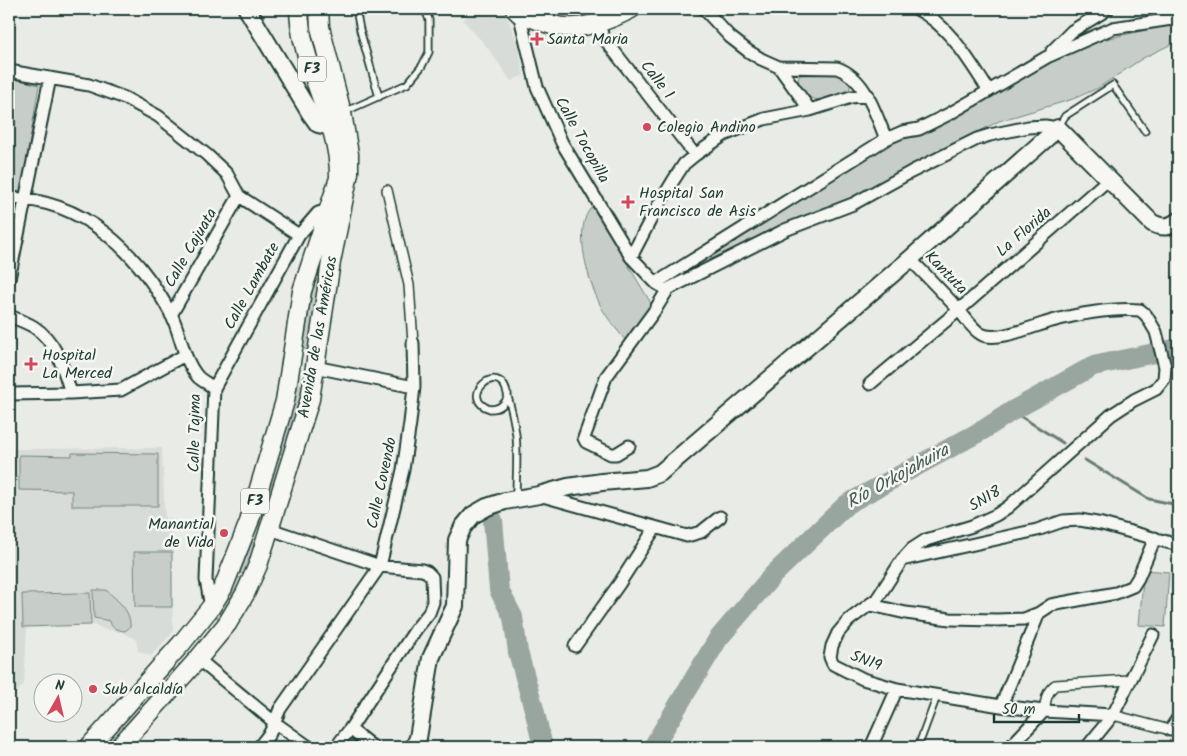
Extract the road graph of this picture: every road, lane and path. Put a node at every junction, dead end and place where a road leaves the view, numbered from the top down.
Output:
1 (247, 9) edge
2 (299, 9) edge
3 (319, 9) edge
4 (356, 9) edge
5 (425, 9) edge
6 (539, 9) edge
7 (631, 9) edge
8 (704, 9) edge
9 (917, 9) edge
10 (1106, 9) edge
11 (517, 11) edge
12 (1178, 18) edge
13 (598, 22) junction
14 (1047, 57) junction
15 (779, 67) junction
16 (9, 71) edge
17 (50, 78) junction
18 (990, 91) junction
19 (868, 95) junction
20 (379, 97) junction
21 (322, 98) junction
22 (810, 110) junction
23 (342, 113) junction
24 (331, 128) junction
25 (1058, 128) junction
26 (1145, 131) dead end
27 (886, 139) junction
28 (695, 155) junction
29 (1110, 178) junction
30 (387, 190) dead end
31 (239, 196) junction
32 (9, 198) edge
33 (26, 199) junction
34 (335, 211) junction
35 (1178, 221) edge
36 (299, 235) junction
37 (631, 257) junction
38 (910, 258) junction
39 (9, 279) edge
40 (656, 283) junction
41 (668, 289) junction
42 (959, 310) junction
43 (171, 315) junction
44 (9, 316) edge
45 (413, 343) joint
46 (185, 354) junction
47 (292, 364) junction
48 (315, 367) junction
49 (1165, 367) joint
50 (870, 384) dead end
51 (214, 388) junction
52 (414, 388) junction
53 (71, 393) junction
54 (9, 394) edge
55 (508, 394) junction
56 (629, 446) dead end
57 (539, 495) junction
58 (516, 499) junction
59 (720, 517) dead end
60 (249, 522) junction
61 (655, 528) junction
62 (270, 529) junction
63 (1155, 538) junction
64 (1178, 545) edge
65 (902, 560) junction
66 (380, 566) junction
67 (871, 605) junction
68 (211, 607) junction
69 (1039, 614) junction
70 (1153, 636) dead end
71 (181, 644) junction
72 (575, 646) dead end
73 (830, 657) joint
74 (198, 659) junction
75 (1130, 680) junction
76 (897, 689) junction
77 (937, 696) junction
78 (1001, 706) junction
79 (1044, 711) junction
80 (1113, 715) junction
81 (1178, 718) edge
82 (274, 722) junction
83 (350, 729) junction
84 (1170, 730) joint
85 (89, 747) edge
86 (119, 747) edge
87 (259, 747) edge
88 (309, 747) edge
89 (336, 747) edge
90 (373, 747) edge
91 (414, 747) edge
92 (871, 747) edge
93 (918, 747) edge
94 (1010, 747) edge
95 (1087, 747) edge

1 - 24 main road
2 - 21 main road, F3
3 - 23 main road, F3
4 - 20 lane
5 - 20 lane
6 - 13 main road
7 - 13 main road
8 - 15 street
9 - 18 street
10 - 14 street
11 - 13 main road
11 - 37 street, Calle Tocopilla
12 - 14 street
13 - 28 street, Calle 1
14 - 18 street
15 - 19 street
15 - 22 street
16 - 17 street
17 - 31 street
17 - 33 street
18 - 27 street
19 - 22 street
19 - 27 street
20 - 23 lane
21 - 23 main road
21 - 24 main road, F3
22 - 28 street
23 - 34 main road, Avenida de las Américas / F3
24 - 34 main road, Avenida de las Américas / F3
25 - 26 lane
25 - 29 main road
25 - 38 main road
25 - 41 street
27 - 40 street
28 - 37 street
29 - 35 main road
29 - 42 street, La Florida
30 - 45 street, Calle Covendo
31 - 36 street
31 - 43 street, Calle Cajuata
32 - 33 street, Calle Tajma
33 - 39 street
33 - 43 street, Calle Tajma
34 - 36 street, Calle Lambate
34 - 47 main road, Avenida de las Américas / F3
34 - 48 main road, Avenida de las Américas / F3
36 - 51 street, Calle Lambate
37 - 40 street, Calle Tocopilla
38 - 42 street, Kantuta
38 - 57 main road
40 - 41 street, Calle Tocopilla
41 - 56 street
42 - 49 street, Kantuta
42 - 50 street, La Florida
43 - 46 street, Calle Tajma
44 - 53 street
45 - 52 street, Calle Covendo
46 - 51 street, Calle Tajma
46 - 53 street
47 - 48 main road
47 - 60 main road, Avenida de las Américas / F3
48 - 52 street
48 - 62 main road, Avenida de las Américas / F3
49 - 65 street, SN18
51 - 68 street, Calle Tajma
52 - 66 street, Calle Covendo
53 - 54 street
55 - 55 lane
55 - 58 lane
57 - 58 main road
57 - 61 street
58 - 91 main road
59 - 61 street
60 - 62 main road
60 - 68 main road, Avenida de las Américas / F3
61 - 72 street
62 - 66 street
62 - 74 main road, Avenida de las Américas / F3
63 - 64 street
63 - 65 street
63 - 69 street
65 - 67 street, SN18
66 - 82 street, Calle Covendo
66 - 83 street
67 - 69 street
67 - 73 street, SN18
68 - 71 main road, Avenida de las Américas / F3
69 - 78 street
70 - 75 street
71 - 74 main road
71 - 85 main road, Avenida de las Américas / F3
73 - 76 street, SN19
74 - 82 street
74 - 86 main road, Avenida de las Américas / F3
75 - 79 street
75 - 80 street
76 - 77 street, SN19
76 - 92 street
77 - 78 street, SN19
77 - 93 lane
78 - 79 street, SN19
79 - 80 street, SN19
79 - 94 street
80 - 84 street
80 - 95 street
81 - 84 street
82 - 87 street, Calle Covendo
82 - 88 street
83 - 89 street
83 - 90 street

